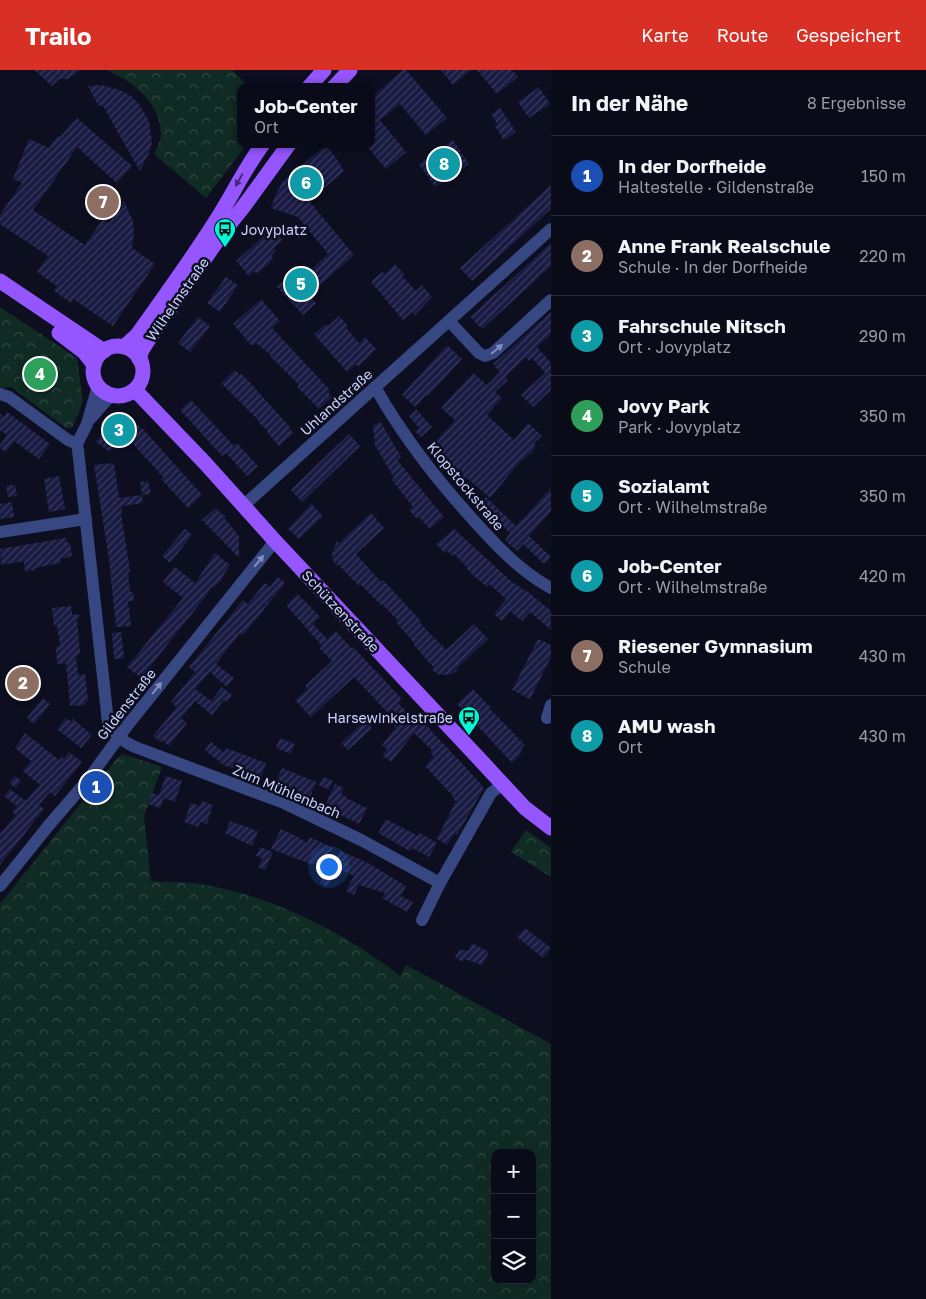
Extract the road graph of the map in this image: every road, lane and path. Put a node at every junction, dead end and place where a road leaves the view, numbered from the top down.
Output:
1 (324, 70) edge
2 (350, 70) edge
3 (313, 83) edge
4 (338, 83) edge
5 (260, 148) edge
6 (286, 148) edge
7 (551, 229) edge
8 (0, 281) edge
9 (0, 292) edge
10 (551, 300) edge
11 (449, 321) junction
12 (124, 347) junction
13 (104, 350) junction
14 (139, 358) junction
15 (94, 365) junction
16 (98, 386) junction
17 (375, 387) junction
18 (135, 390) junction
19 (0, 394) edge
20 (111, 395) junction
21 (87, 424) junction
22 (78, 444) junction
23 (243, 506) junction
24 (86, 519) junction
25 (0, 532) edge
26 (275, 541) junction
27 (551, 588) edge
28 (551, 705) edge
29 (547, 718) dead end
30 (118, 738) junction
31 (503, 784) junction
32 (551, 828) edge
33 (440, 883) junction
34 (0, 886) edge
35 (422, 920) dead end

1 - 3 main road
2 - 4 main road
5 -> 12 main road, Wilhelmstraße
6 - 14 main road, Wilhelmstraße
7 - 11 street, Uhlandstraße
8 - 13 main road
9 - 15 main road
11 -> 10 street
11 - 17 street, Uhlandstraße
12 - 13 main road
12 - 14 main road
13 - 15 main road
14 - 18 main road
15 - 16 main road
16 - 20 main road
16 - 21 street
17 - 23 street, Uhlandstraße
17 - 27 street, Klopstockstraße
18 - 20 main road
18 - 23 main road, Schützenstraße
19 - 22 street
20 - 21 street
21 - 22 street
22 - 24 street
23 - 26 main road, Schützenstraße
24 - 25 street
24 - 30 street
30 -> 26 street, Gildenstraße
26 - 31 main road, Schützenstraße
28 - 29 street
30 - 33 street, Zum Mühlenbach
30 - 34 street, Gildenstraße
31 - 32 main road, Schützenstraße
31 - 33 street
33 - 35 street

